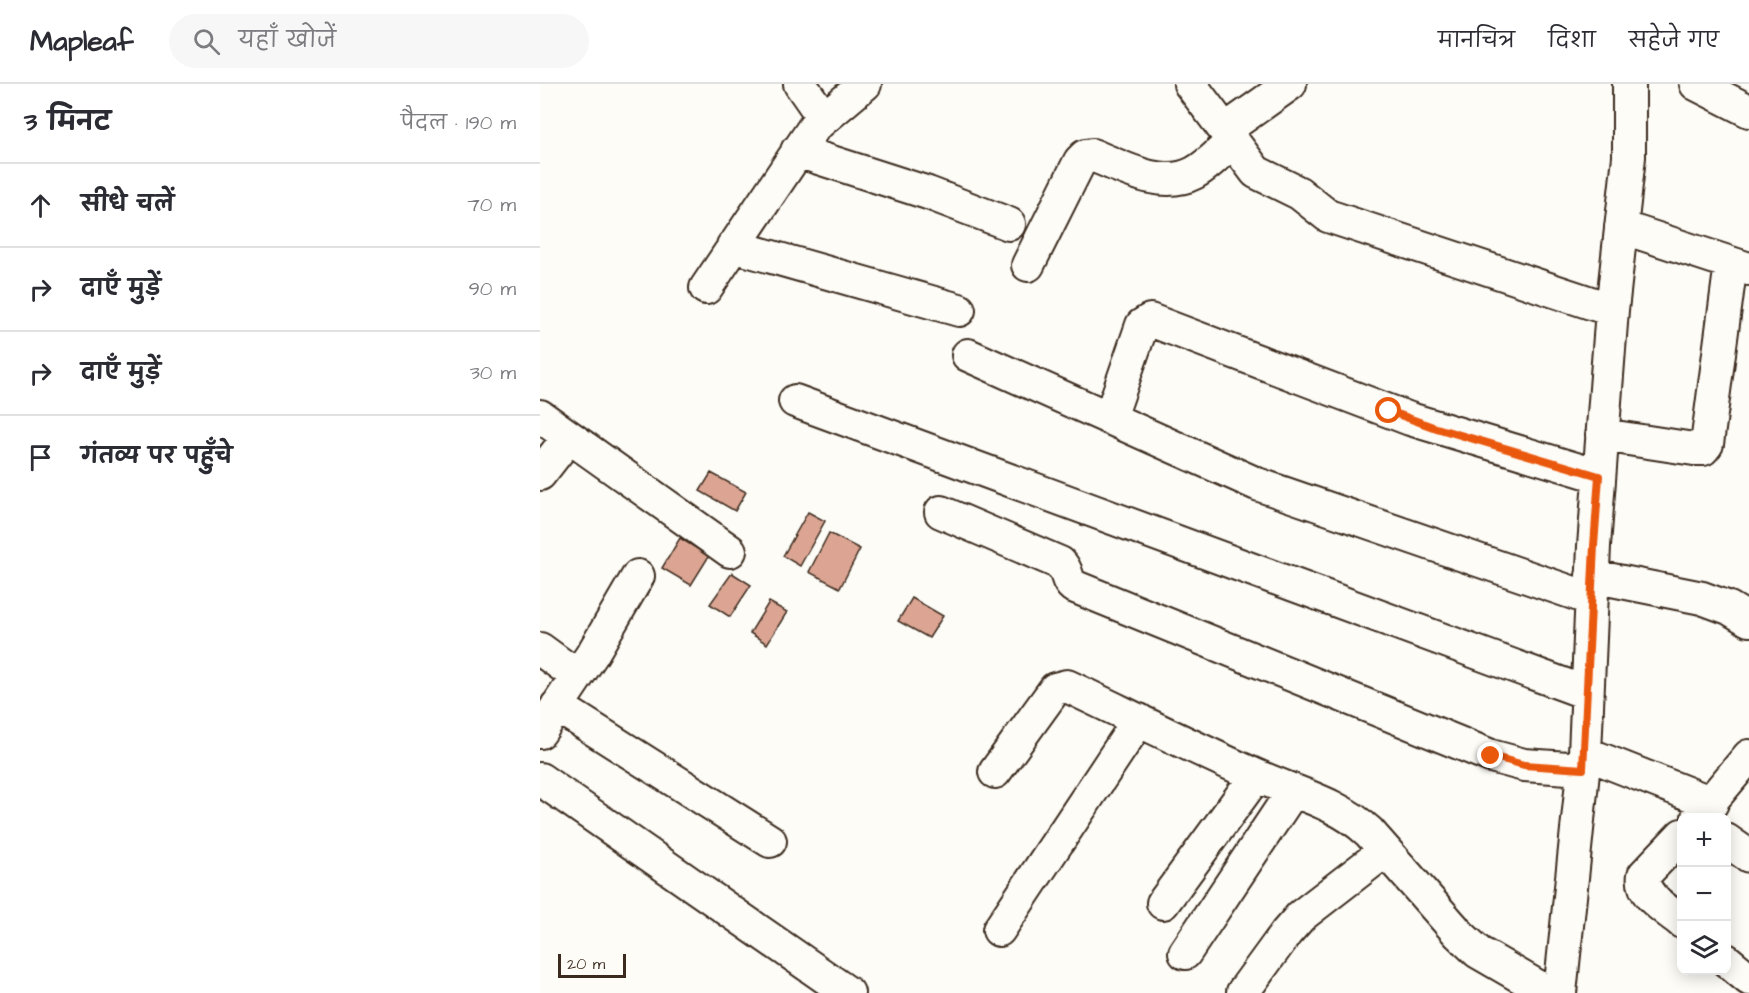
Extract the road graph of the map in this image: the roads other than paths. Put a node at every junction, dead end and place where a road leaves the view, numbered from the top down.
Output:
1 (800, 84) edge
2 (865, 84) edge
3 (1190, 84) edge
4 (1290, 84) edge
5 (1629, 84) edge
6 (1696, 84) edge
7 (1749, 111) edge
8 (824, 117) junction
9 (1229, 135) junction
10 (797, 152) junction
11 (1009, 224) dead end
12 (1621, 226) junction
13 (733, 246) junction
14 (1028, 265) dead end
15 (1740, 266) edge
16 (706, 288) dead end
17 (959, 310) dead end
18 (1612, 310) junction
19 (968, 355) dead end
20 (795, 401) dead end
21 (540, 416) edge
22 (1110, 418) junction
23 (1602, 435) junction
24 (569, 437) junction
25 (540, 474) edge
26 (1599, 476) junction
27 (941, 512) dead end
28 (730, 551) dead end
29 (638, 576) dead end
30 (1592, 588) junction
31 (1749, 620) edge
32 (540, 649) edge
33 (577, 676) junction
34 (1587, 693) junction
35 (557, 706) junction
36 (1139, 720) junction
37 (540, 732) edge
38 (1749, 756) edge
39 (1584, 761) junction
40 (995, 772) dead end
41 (1256, 776) junction
42 (540, 779) edge
43 (1293, 790) junction
44 (1705, 810) edge
45 (1677, 840) edge
46 (770, 841) dead end
47 (1731, 843) edge
48 (1385, 851) junction
49 (1749, 856) edge
50 (1163, 903) dead end
51 (1681, 921) edge
52 (999, 930) dead end
53 (1185, 953) dead end
54 (1731, 964) edge
55 (1749, 979) edge
56 (1557, 986) edge
57 (1243, 992) edge
58 (848, 993) edge
59 (1584, 993) edge

1 - 8 street
2 - 8 street
3 - 9 street
4 - 9 street
5 - 12 street
6 - 7 street
8 - 10 street
9 - 14 street
9 - 18 street
10 - 11 street
10 - 13 street
12 - 15 street
12 - 18 street
13 - 16 street
13 - 17 street
15 - 23 street
18 - 23 street
19 - 22 street
20 - 34 street
21 - 24 street
22 - 26 street
22 - 30 street
23 - 26 street
24 - 25 street
24 - 28 street
26 - 30 street
27 - 39 street
29 - 33 street
30 - 31 street
30 - 34 street
32 - 33 street
33 - 35 street
34 - 39 street
35 - 37 street
35 - 46 street
36 - 40 street
36 - 41 street
36 - 52 street
38 - 44 street
39 - 44 street
39 - 56 street
41 - 43 street
41 - 50 street
42 - 58 street
43 - 48 street
43 - 53 street
45 - 51 street
47 - 49 street
48 - 56 street
48 - 57 street
54 - 55 street
56 - 59 street

